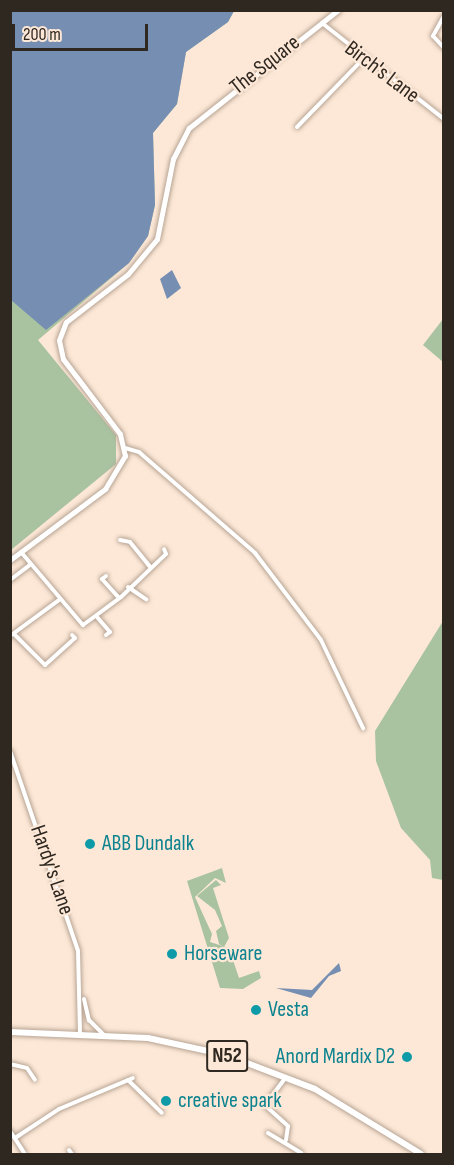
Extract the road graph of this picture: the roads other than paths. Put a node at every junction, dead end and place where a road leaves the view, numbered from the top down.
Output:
1 (338, 10) edge
2 (444, 16) edge
3 (322, 23) junction
4 (444, 48) edge
5 (364, 58) junction
6 (444, 119) edge
7 (297, 127) dead end
8 (125, 448) junction
9 (120, 540) dead end
10 (164, 549) dead end
11 (21, 552) junction
12 (10, 560) edge
13 (30, 565) junction
14 (150, 567) junction
15 (106, 576) dead end
16 (10, 580) edge
17 (128, 587) junction
18 (119, 598) junction
19 (146, 599) dead end
20 (59, 600) junction
21 (97, 616) junction
22 (72, 634) dead end
23 (12, 635) edge
24 (106, 635) dead end
25 (363, 728) dead end
26 (10, 751) edge
27 (83, 992) junction
28 (10, 1032) edge
29 (80, 1032) junction
30 (103, 1034) junction
31 (10, 1064) edge
32 (286, 1077) junction
33 (133, 1078) dead end
34 (35, 1080) dead end
35 (128, 1080) junction
36 (162, 1113) dead end
37 (10, 1131) edge
38 (268, 1133) dead end
39 (15, 1138) junction
40 (286, 1140) junction
41 (69, 1150) dead end
42 (301, 1152) dead end
43 (25, 1155) edge
44 (72, 1155) edge
45 (421, 1155) edge

1 - 3 main road, The Square
2 - 4 street
3 - 5 street, Birch's Lane
3 - 8 main road, The Square
5 - 6 street, Birch's Lane
5 - 7 street
8 - 11 main road
8 - 25 street
9 - 14 street
10 - 14 street
11 - 12 main road
11 - 13 street
13 - 16 street
13 - 20 street
14 - 17 street
15 - 18 street
17 - 18 street
17 - 19 street
18 - 21 street
20 - 21 street
20 - 23 street
21 - 24 street
22 - 23 street
26 - 27 street, Hardy's Lane
27 - 29 street, Hardy's Lane
27 - 30 street, Hardy's Lane
28 - 29 main road, N52
29 - 30 main road, N52
30 - 32 main road, N52
31 - 34 street
32 - 40 street
32 - 45 main road, N52
33 - 35 street
35 - 36 street
35 - 39 street
37 - 39 street
38 - 40 street
39 - 43 street
40 - 42 street
41 - 44 street

